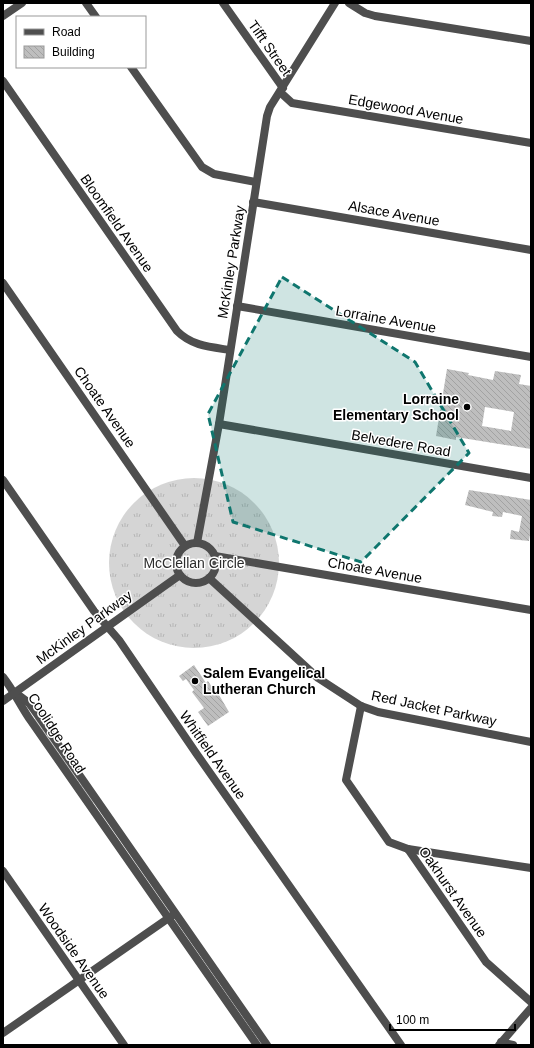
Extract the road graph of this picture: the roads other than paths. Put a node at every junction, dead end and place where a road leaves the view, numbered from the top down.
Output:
1 (22, 3) edge
2 (86, 3) edge
3 (223, 3) edge
4 (335, 3) edge
5 (349, 3) edge
6 (3, 16) edge
7 (95, 16) edge
8 (531, 41) edge
9 (132, 68) edge
10 (3, 81) edge
11 (281, 90) junction
12 (531, 143) edge
13 (256, 182) junction
14 (253, 202) junction
15 (531, 250) edge
16 (3, 283) edge
17 (237, 306) junction
18 (230, 350) junction
19 (531, 357) edge
20 (219, 424) junction
21 (531, 478) edge
22 (3, 480) edge
23 (197, 543) junction
24 (185, 546) junction
25 (215, 556) junction
26 (180, 575) junction
27 (209, 578) junction
28 (531, 610) edge
29 (107, 626) junction
30 (3, 676) edge
31 (15, 692) junction
32 (3, 701) edge
33 (361, 706) junction
34 (531, 742) edge
35 (408, 849) junction
36 (531, 868) edge
37 (3, 871) edge
38 (172, 916) junction
39 (79, 980) junction
40 (531, 1002) edge
41 (233, 1004) junction
42 (531, 1008) edge
43 (3, 1034) edge
44 (500, 1044) edge
45 (124, 1045) edge
46 (257, 1045) edge
47 (266, 1045) edge
48 (401, 1045) edge
49 (514, 1045) edge

1 - 6 street
2 - 7 street
3 - 11 street, Tifft Street
4 - 11 street, McKinley Parkway
5 - 8 street
9 - 13 street
10 - 18 street, Bloomfield Avenue
11 - 12 street, Edgewood Avenue
11 - 13 street, McKinley Parkway
13 - 14 street, McKinley Parkway
14 - 15 street, Alsace Avenue
14 - 17 street, McKinley Parkway
16 - 24 street, Choate Avenue
17 - 18 street, McKinley Parkway
17 - 19 street, Lorraine Avenue
18 - 20 street, McKinley Parkway
20 - 21 street, Belvedere Road
20 - 23 street, McKinley Parkway
22 - 29 street, Whitfield Avenue
23 - 24 street
23 - 25 street
24 - 26 street
25 - 27 street
25 - 28 street, Choate Avenue
26 - 27 street
26 - 29 street, McKinley Parkway
27 - 33 street, Red Jacket Parkway
29 - 31 street, McKinley Parkway
29 - 48 street, Whitfield Avenue
30 - 31 street, Coolidge Road
31 - 32 street, McKinley Parkway
31 - 38 street, Coolidge Road
33 - 34 street, Red Jacket Parkway
33 - 35 street, Oakhurst Avenue
35 - 36 street
35 - 40 street, Oakhurst Avenue
37 - 39 street, Woodside Avenue
38 - 39 street
38 - 41 street, Coolidge Road
39 - 43 street
39 - 45 street, Woodside Avenue
41 - 46 street, Coolidge Road
41 - 47 street, Coolidge Road
42 - 44 street
44 - 49 street

